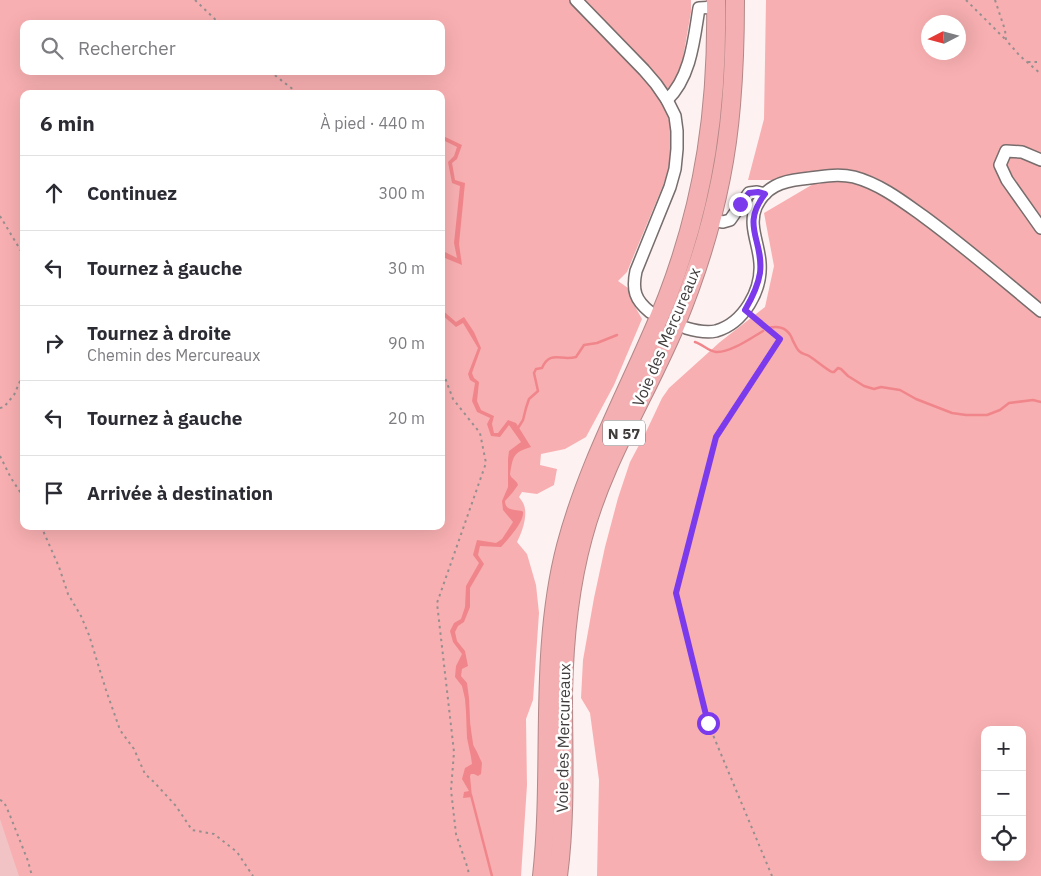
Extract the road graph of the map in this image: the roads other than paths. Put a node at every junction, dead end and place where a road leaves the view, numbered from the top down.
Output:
1 (576, 0) edge
2 (735, 0) edge
3 (716, 4) edge
4 (667, 100) junction
5 (1041, 160) edge
6 (765, 194) junction
7 (711, 220) junction
8 (1041, 228) edge
9 (1041, 311) edge
10 (650, 312) dead end
11 (686, 328) dead end
12 (542, 876) edge
13 (558, 876) edge

1 - 4 street
2 - 7 highway, Voie des Mercureaux / N 57
3 - 4 street
3 - 12 highway, Voie des Mercureaux / N 57
4 - 10 street
5 - 8 street
6 - 7 street
6 - 9 street
6 - 11 street
7 - 13 highway, Voie des Mercureaux / N 57

